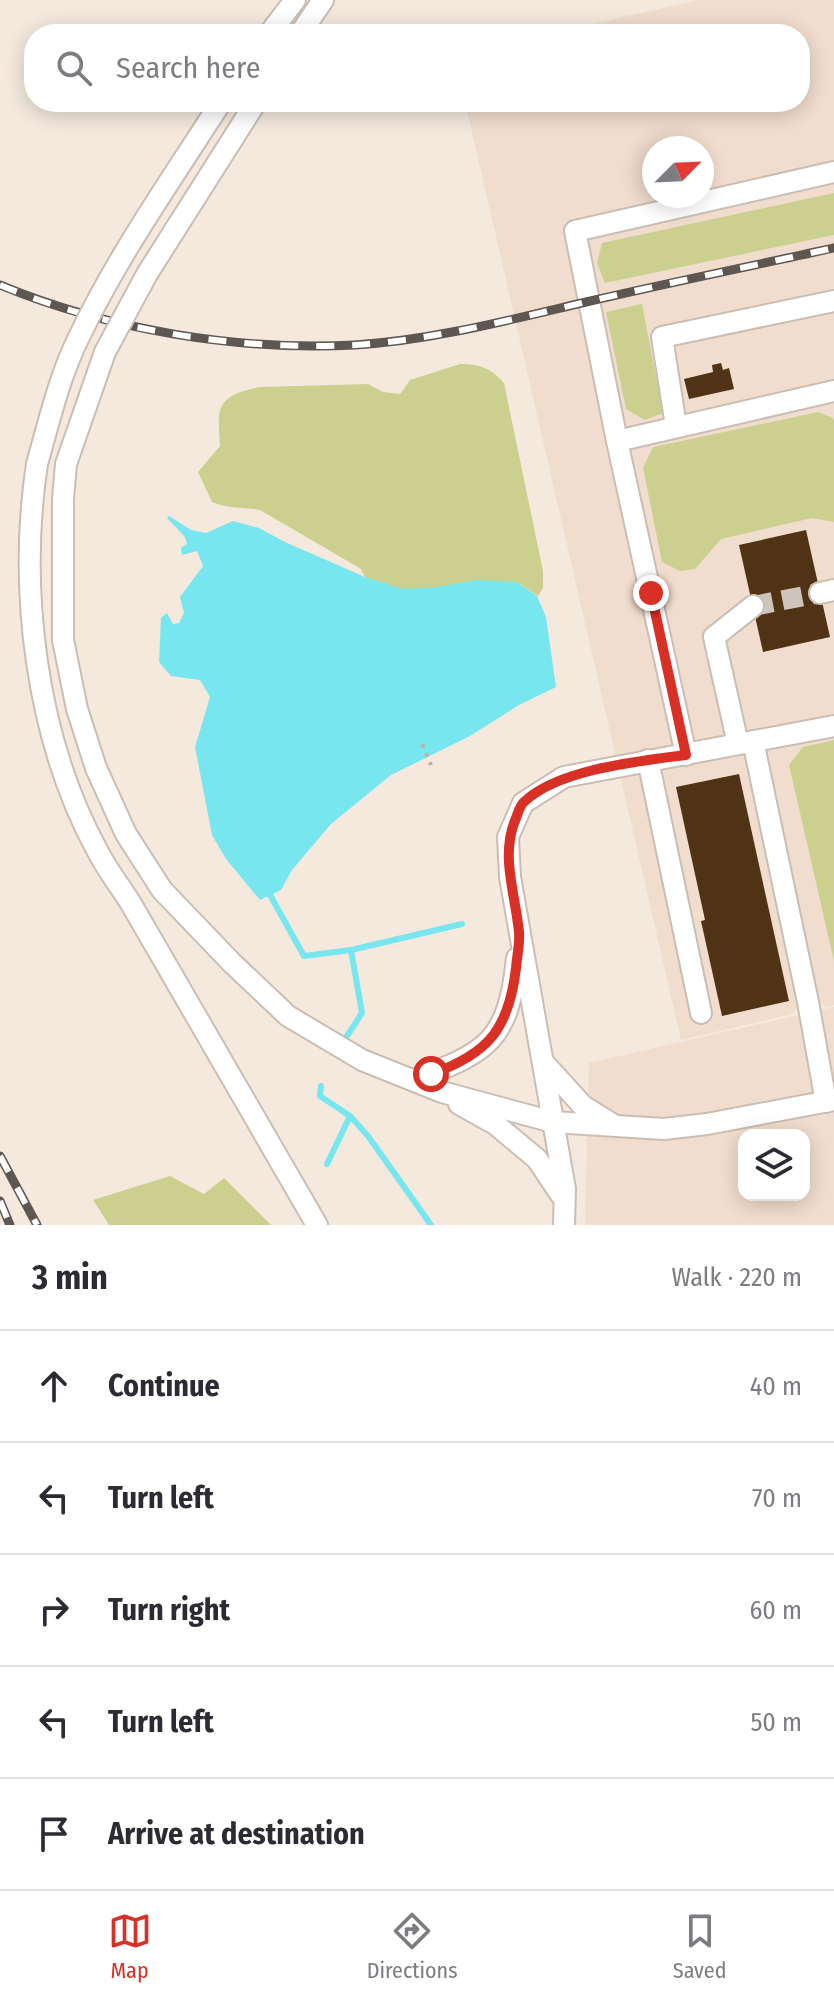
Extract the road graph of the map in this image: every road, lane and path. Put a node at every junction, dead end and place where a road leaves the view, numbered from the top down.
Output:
1 (276, 0) edge
2 (295, 0) edge
3 (323, 0) edge
4 (265, 24) edge
5 (277, 24) edge
6 (307, 24) edge
7 (215, 112) edge
8 (250, 112) edge
9 (834, 172) edge
10 (834, 301) edge
11 (834, 391) edge
12 (676, 426) junction
13 (617, 441) junction
14 (753, 606) tunnel mouth
15 (834, 726) edge
16 (745, 743) junction
17 (422, 744) dead end
18 (686, 755) junction
19 (648, 760) junction
20 (431, 765) dead end
21 (519, 934) junction
22 (701, 1013) dead end
23 (542, 1060) junction
24 (413, 1080) junction
25 (442, 1092) junction
26 (830, 1101) edge
27 (553, 1122) junction
28 (615, 1126) junction
29 (565, 1202) junction
30 (317, 1225) edge
31 (564, 1225) edge

1 - 4 street
2 - 5 street
3 - 6 street
7 - 30 street, bridge
8 - 24 street, bridge
9 - 13 street
10 - 12 street
11 - 12 street
12 - 13 street
13 - 18 street
14 - 16 street
15 - 16 street
16 - 18 street
16 - 26 street
17 - 20 path
18 - 19 street
19 - 21 street
19 - 22 street
21 - 23 street
21 - 24 street
23 - 27 street
23 - 28 street
24 - 25 street
25 - 27 street
25 - 29 street
26 - 28 street
27 - 28 street
27 - 29 street
29 - 31 street

